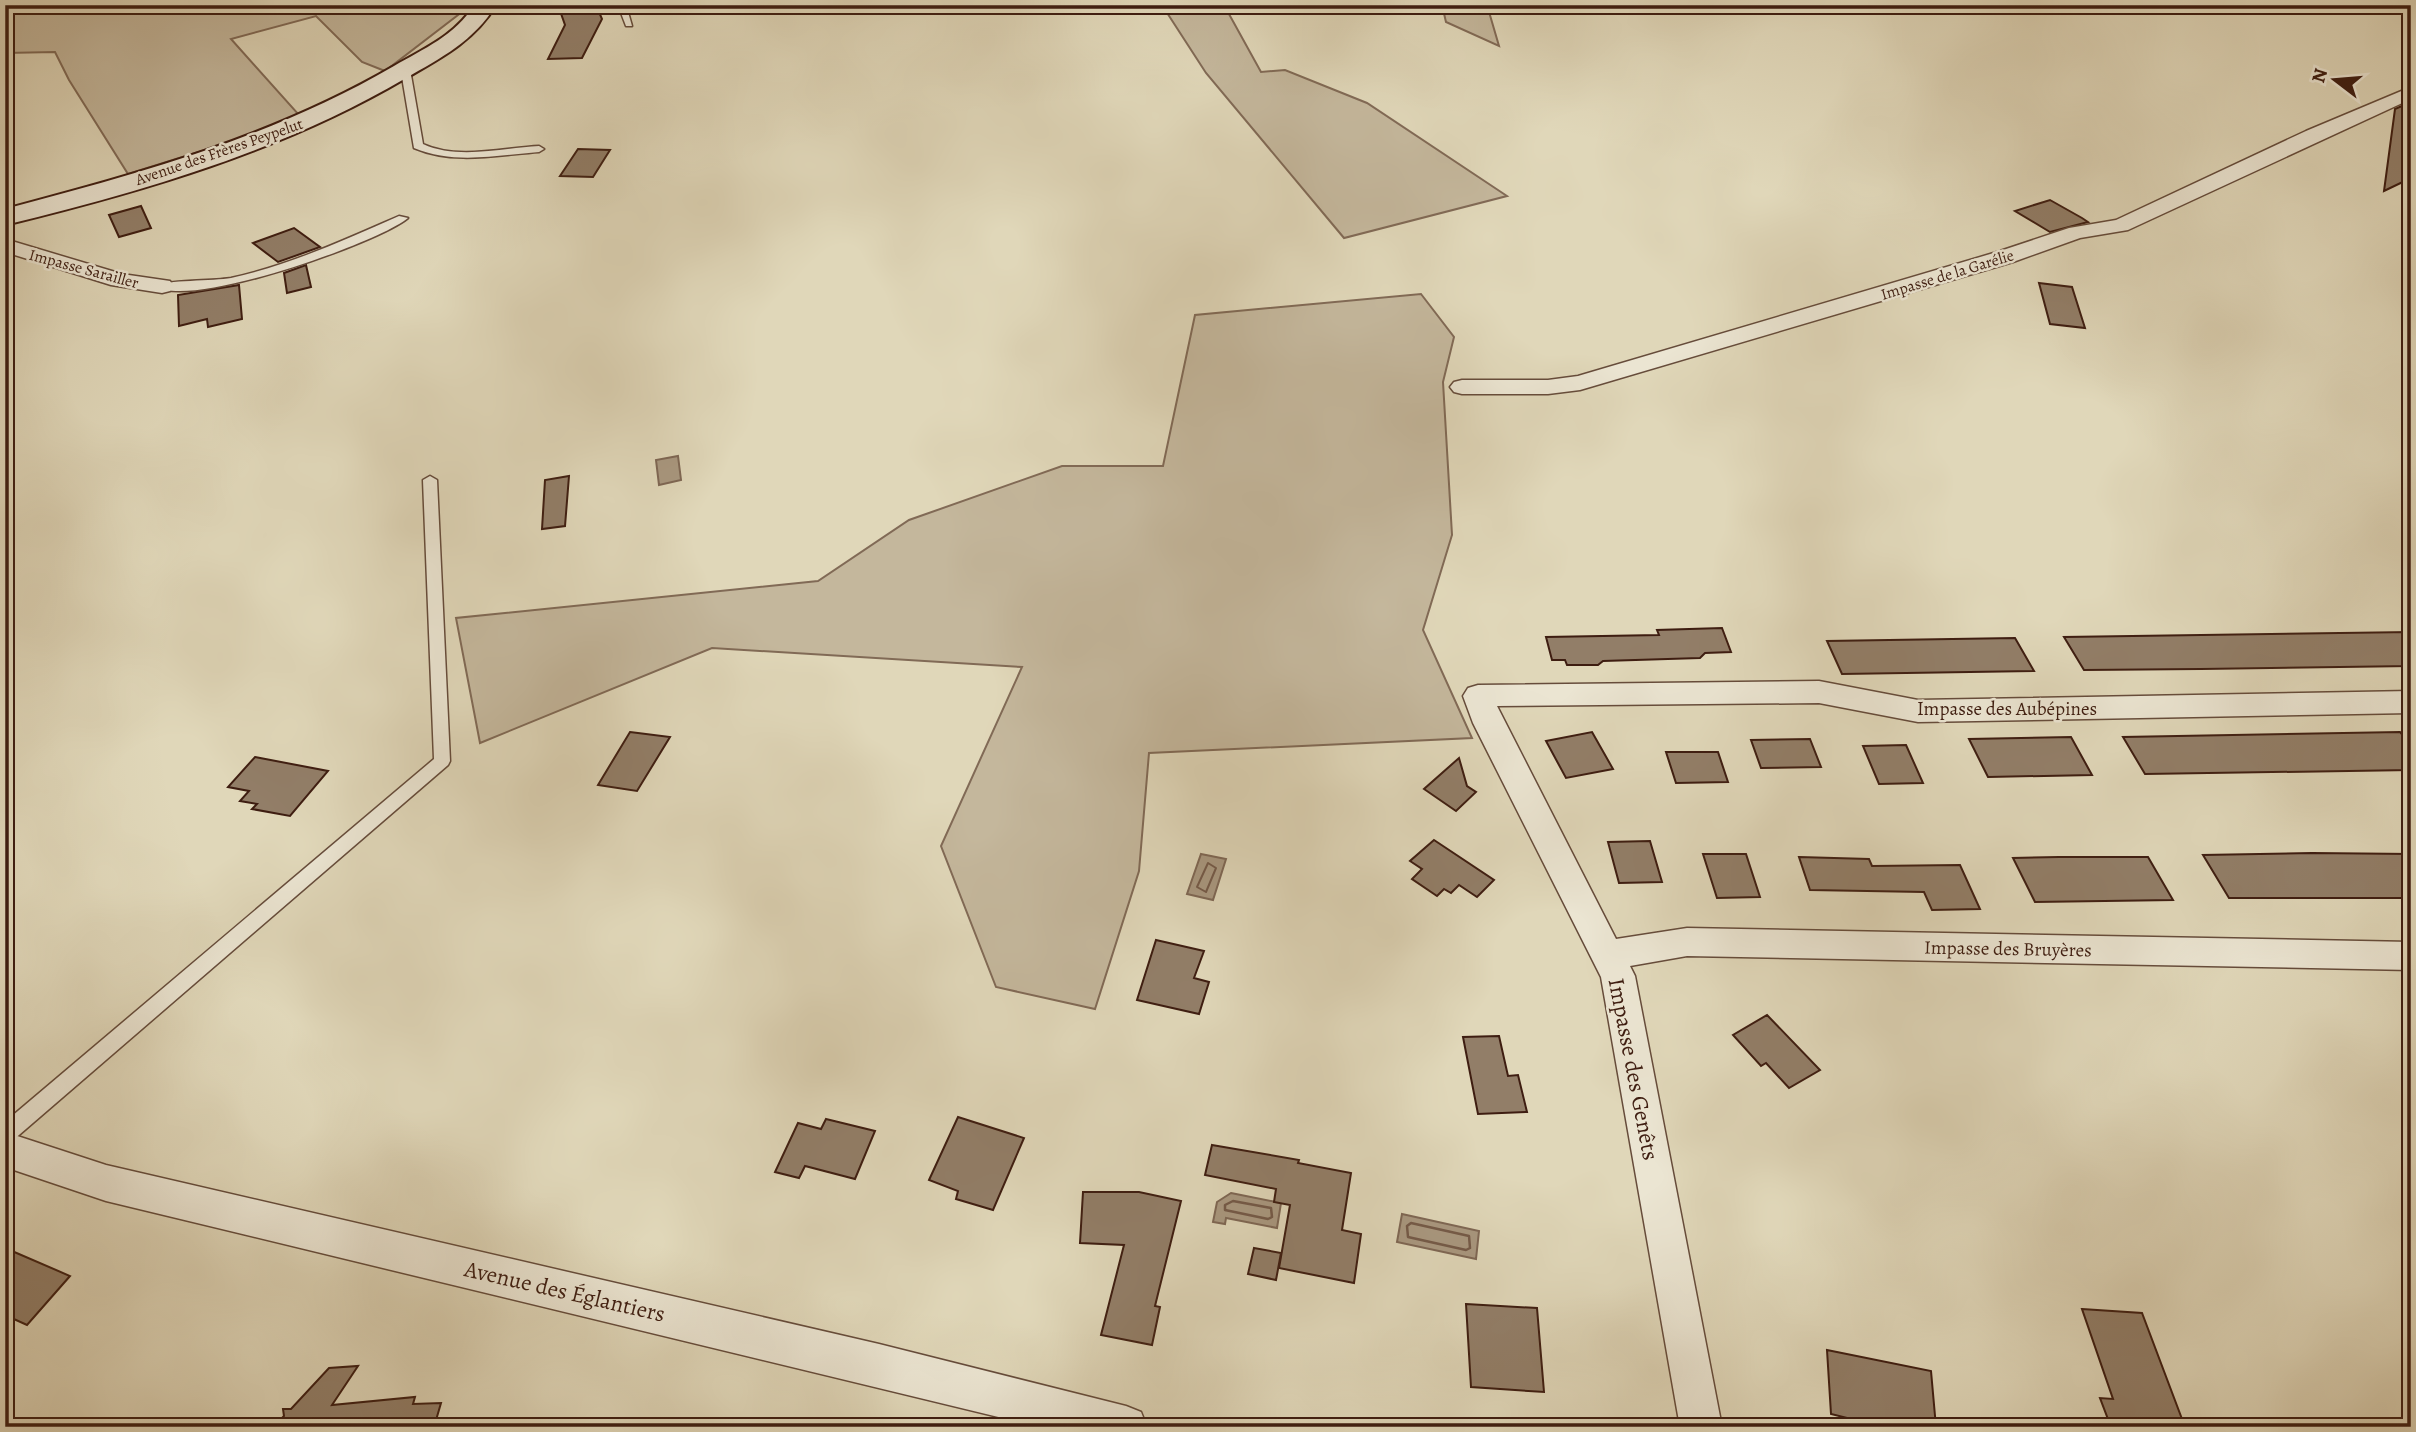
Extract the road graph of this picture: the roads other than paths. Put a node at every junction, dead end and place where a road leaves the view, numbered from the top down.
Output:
1 (485, 5) edge
2 (622, 5) edge
3 (2397, 5) edge
4 (2411, 10) edge
5 (629, 24) dead end
6 (398, 73) junction
7 (2411, 92) edge
8 (539, 149) dead end
9 (5, 217) edge
10 (403, 218) dead end
11 (5, 246) edge
12 (162, 286) joint
13 (1462, 387) dead end
14 (430, 480) dead end
15 (1478, 696) joint
16 (2411, 702) edge
17 (1607, 955) junction
18 (2411, 956) edge
19 (5, 1135) edge
20 (5, 1149) edge
21 (1126, 1427) edge
22 (1701, 1427) edge

1 - 6 main road, Avenue des Frères Peypelut
2 - 5 lane
3 - 4 lane
6 - 8 lane
6 - 9 main road, Avenue des Frères Peypelut
7 - 13 street, Impasse de la Garélie
10 - 12 lane, Impasse Sarailler
11 - 12 street, Impasse Sarailler
14 - 19 lane
15 - 16 street, Impasse des Aubépines
15 - 17 street, Impasse des Genêts
17 - 18 street, Impasse des Bruyères
17 - 22 street, Impasse des Genêts
20 - 21 street, Avenue des Églantiers

